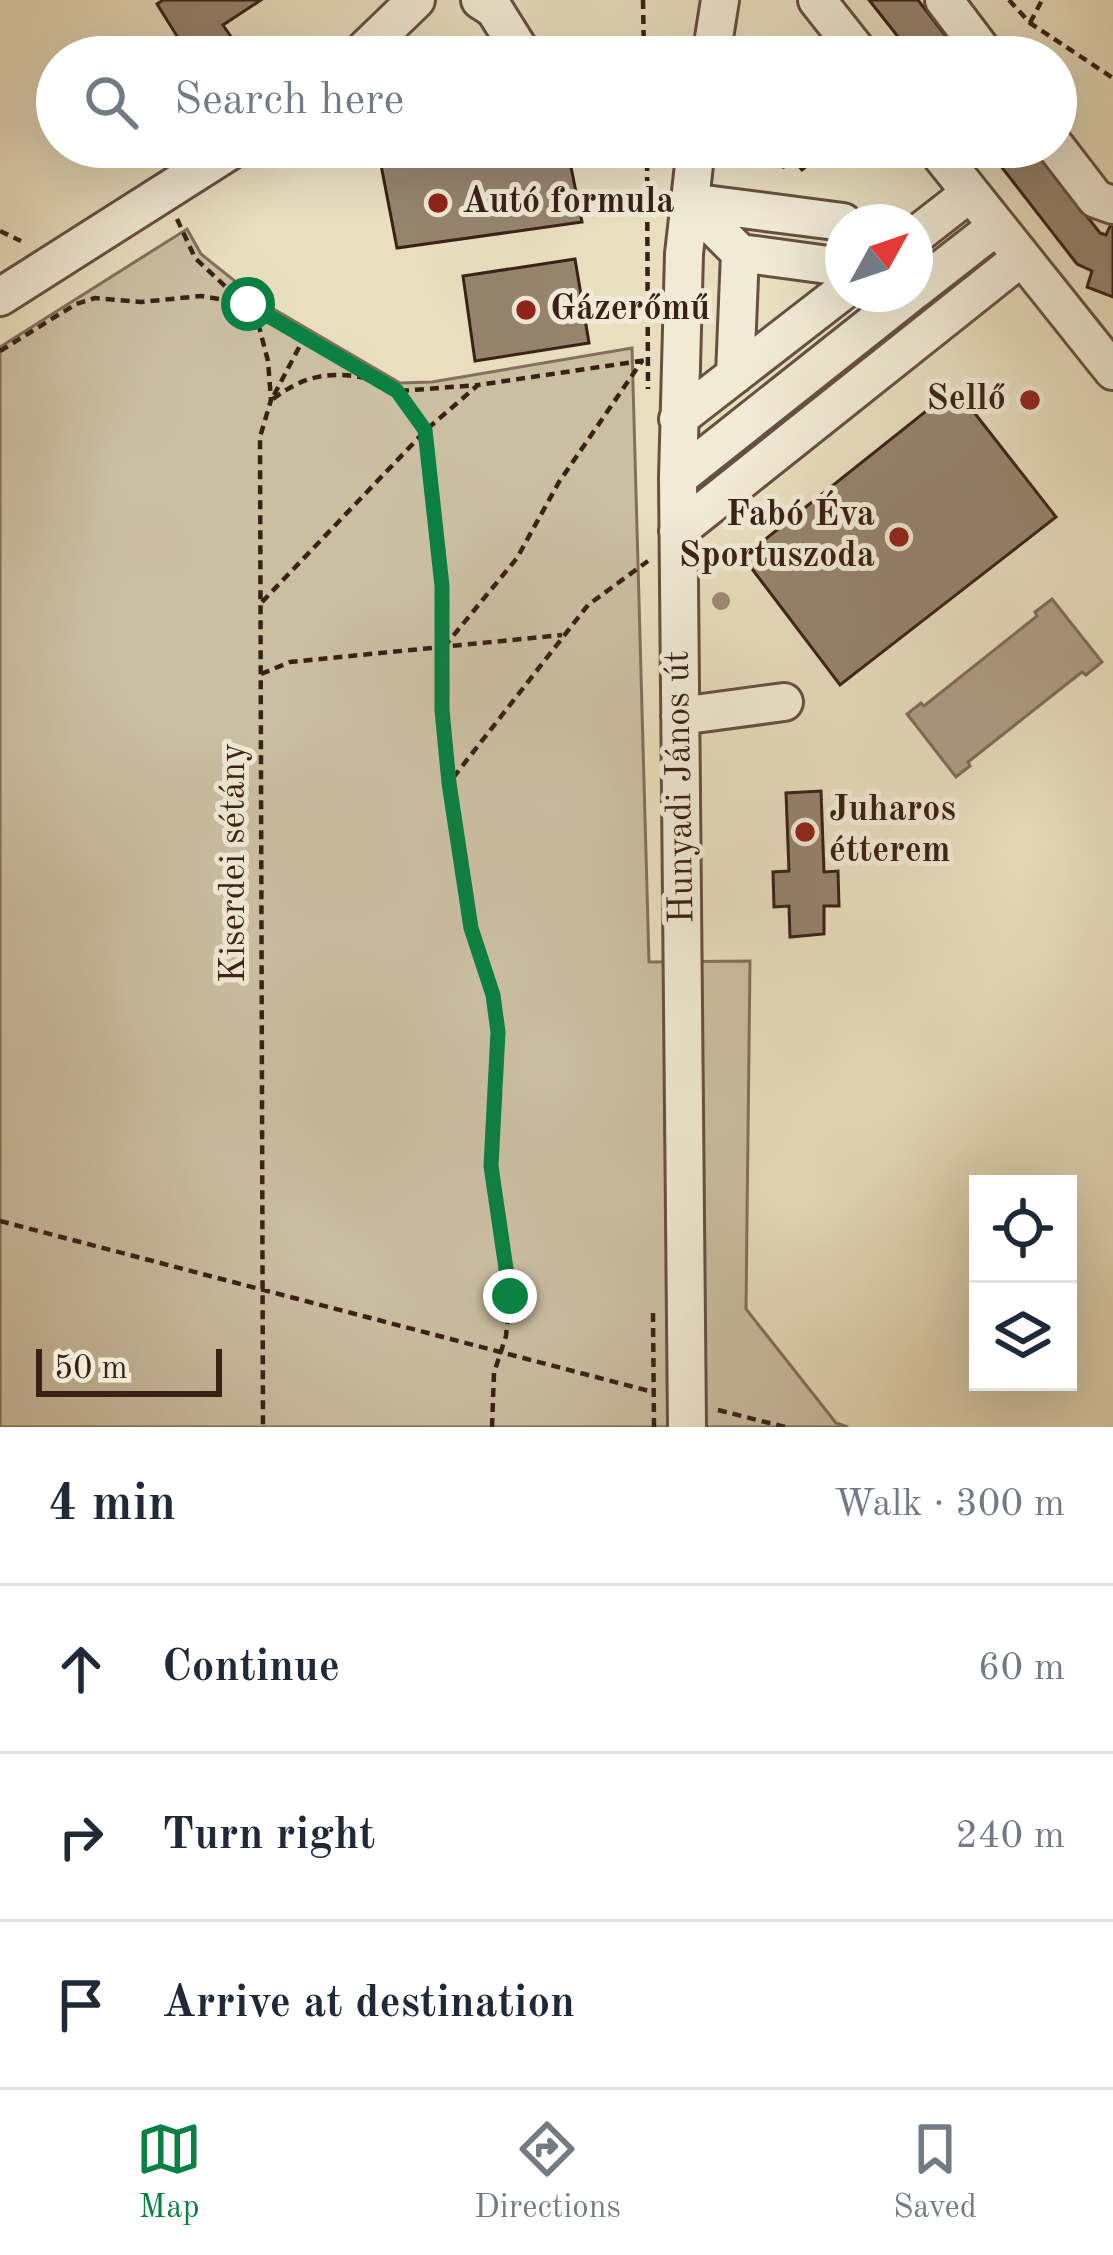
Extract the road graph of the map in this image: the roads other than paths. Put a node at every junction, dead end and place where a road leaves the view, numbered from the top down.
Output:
1 (416, 0) edge
2 (480, 0) edge
3 (720, 0) edge
4 (817, 0) edge
5 (944, 0) edge
6 (379, 36) edge
7 (511, 36) edge
8 (714, 36) edge
9 (845, 36) edge
10 (971, 36) edge
11 (203, 168) edge
12 (693, 168) edge
13 (950, 168) edge
14 (1072, 168) edge
15 (970, 193) junction
16 (689, 202) junction
17 (1113, 205) edge
18 (825, 220) edge
19 (933, 221) edge
20 (997, 226) junction
21 (740, 253) junction
22 (1022, 257) junction
23 (825, 265) edge
24 (933, 276) edge
25 (0, 297) edge
26 (825, 305) edge
27 (887, 312) edge
28 (1113, 371) edge
29 (735, 376) junction
30 (678, 419) junction
31 (677, 478) junction
32 (678, 531) junction
33 (784, 702) dead end
34 (680, 716) junction
35 (700, 1418) edge

1 - 6 street
2 - 7 street
3 - 8 street
4 - 9 street
5 - 10 street
11 - 25 street
12 - 16 street, Hunyadi János út
13 - 15 street
14 - 17 street
15 - 19 street
15 - 20 street
16 - 18 street
16 - 21 street
16 - 30 street, Hunyadi János út
20 - 22 street
20 - 24 street
21 - 23 street
21 - 29 street
22 - 28 street
22 - 32 street
26 - 29 street
27 - 31 street
29 - 30 street
30 - 31 street, Hunyadi János út
31 - 32 street, Hunyadi János út
32 - 34 street, Hunyadi János út
33 - 34 street
34 - 35 street, Hunyadi János út

